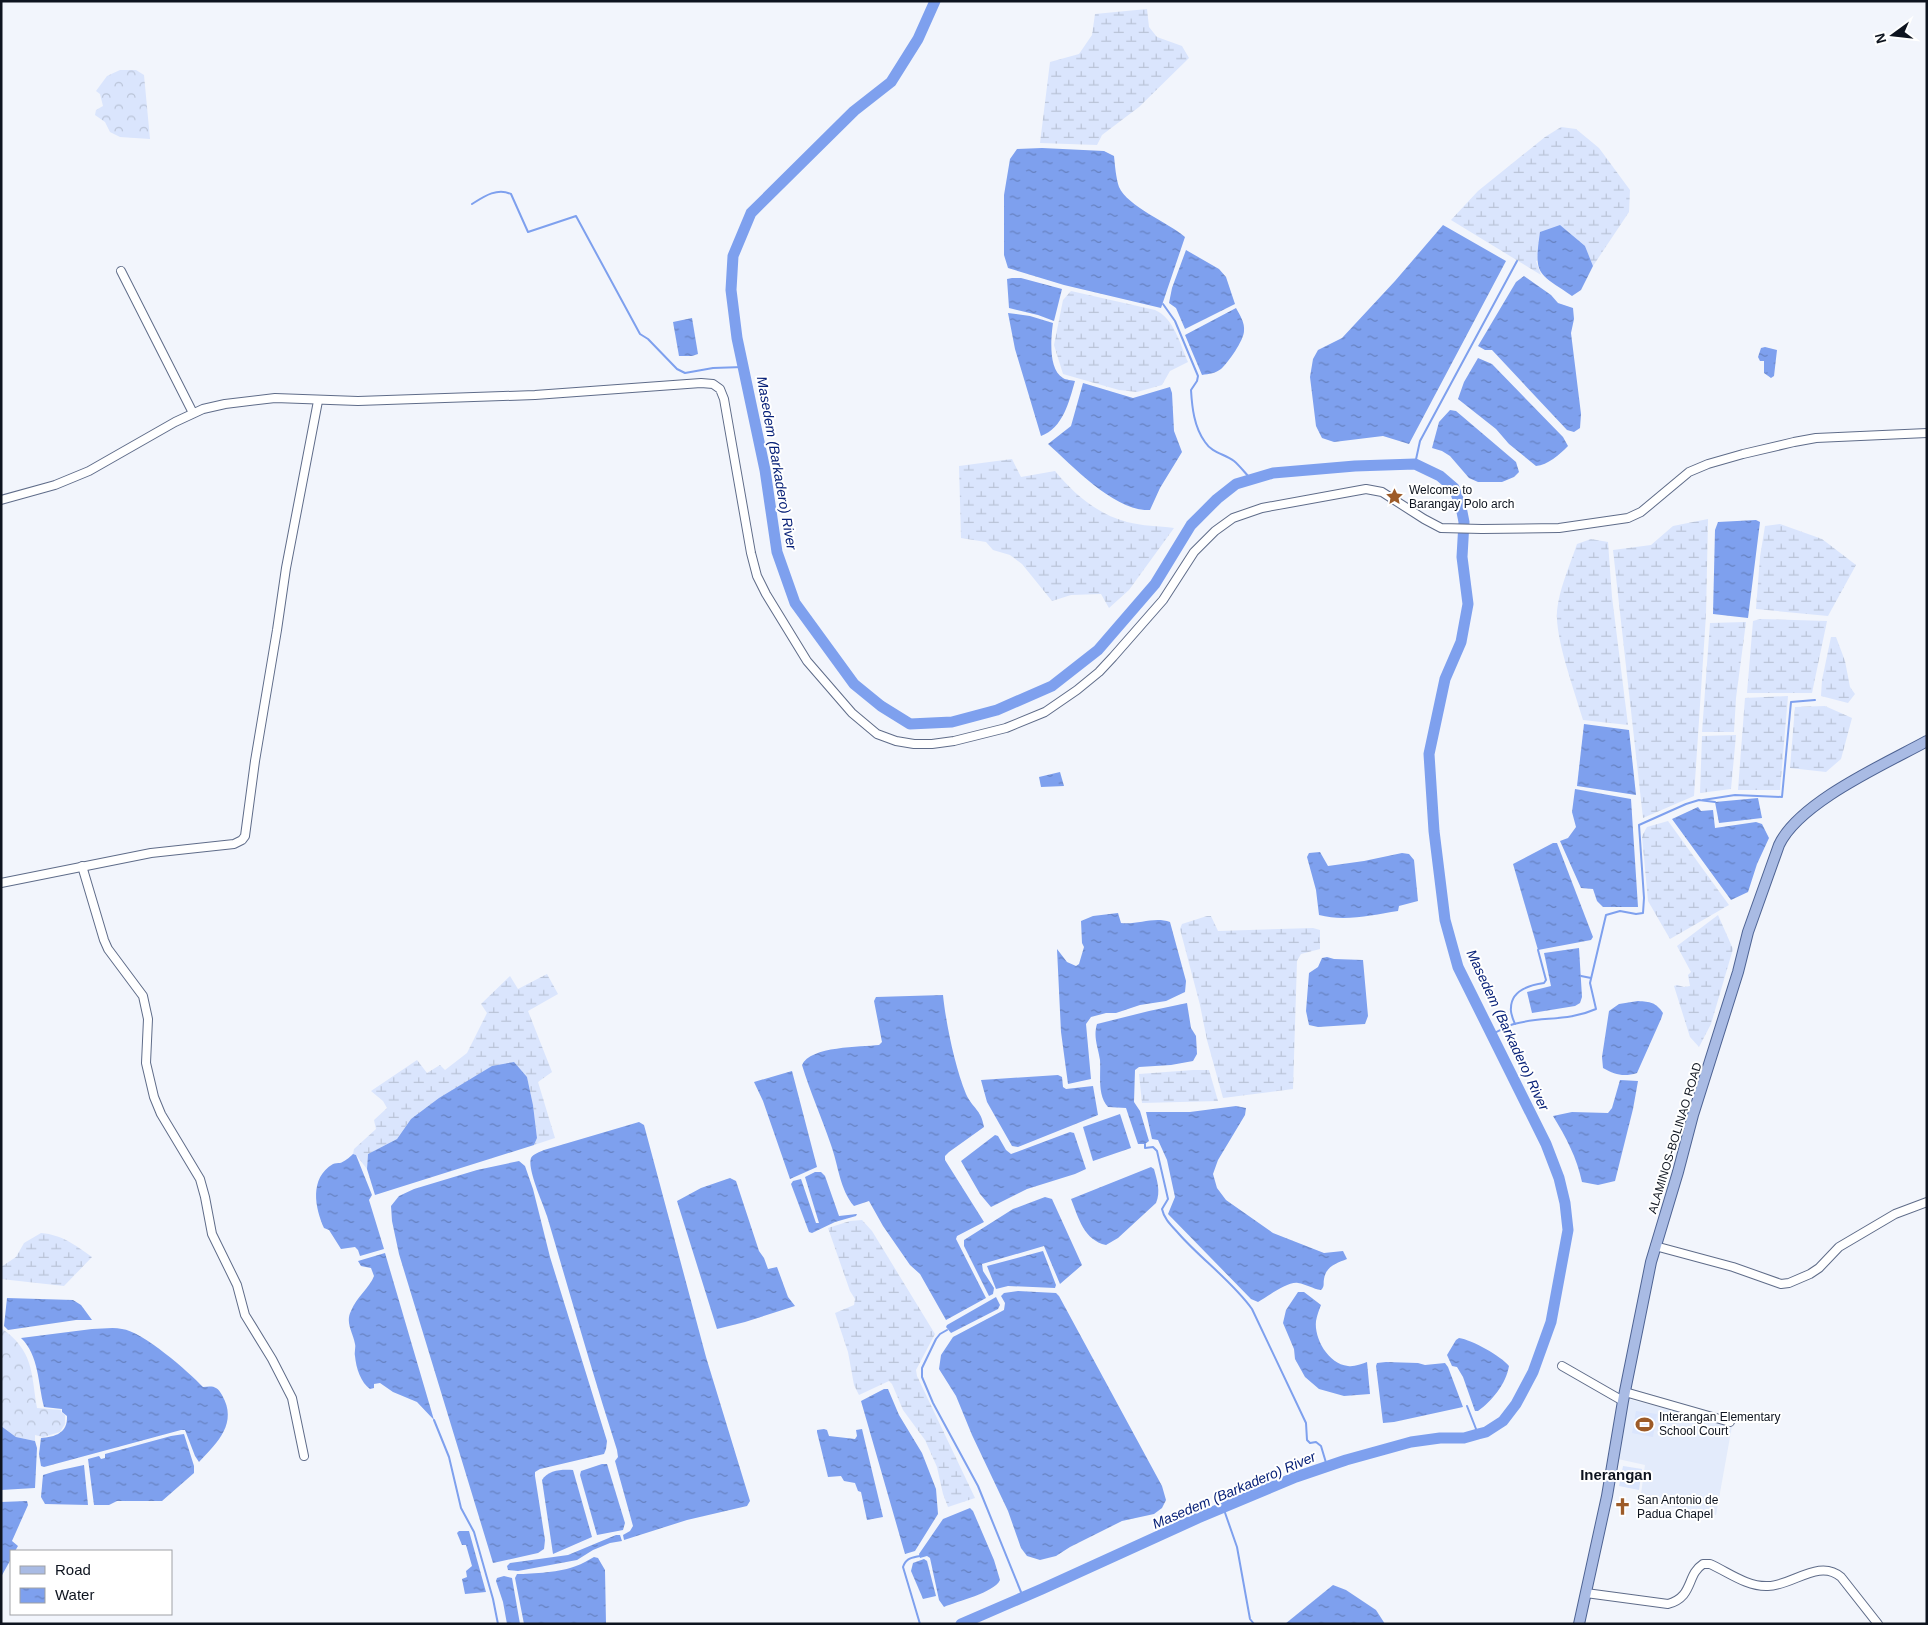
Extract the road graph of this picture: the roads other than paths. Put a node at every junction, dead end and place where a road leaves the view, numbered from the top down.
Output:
1 (121, 271) dead end
2 (318, 401) junction
3 (193, 413) junction
4 (1927, 433) edge
5 (1, 500) edge
6 (1927, 741) edge
7 (82, 866) junction
8 (1, 883) edge
9 (1927, 1202) edge
10 (1655, 1246) junction
11 (1562, 1366) dead end
12 (1624, 1397) junction
13 (1730, 1422) dead end
14 (304, 1456) dead end
15 (1586, 1593) junction
16 (1579, 1624) edge
17 (1878, 1624) edge

1 - 3 street
2 - 3 street
2 - 4 street
2 - 7 street
3 - 5 street
6 - 10 main road, ALAMINOS-BOLINAO ROAD
7 - 8 street
7 - 14 street
9 - 10 street
10 - 12 main road, ALAMINOS-BOLINAO ROAD
11 - 12 street
12 - 13 street
12 - 15 main road, ALAMINOS-BOLINAO ROAD
15 - 16 main road, ALAMINOS-BOLINAO ROAD
15 - 17 street

